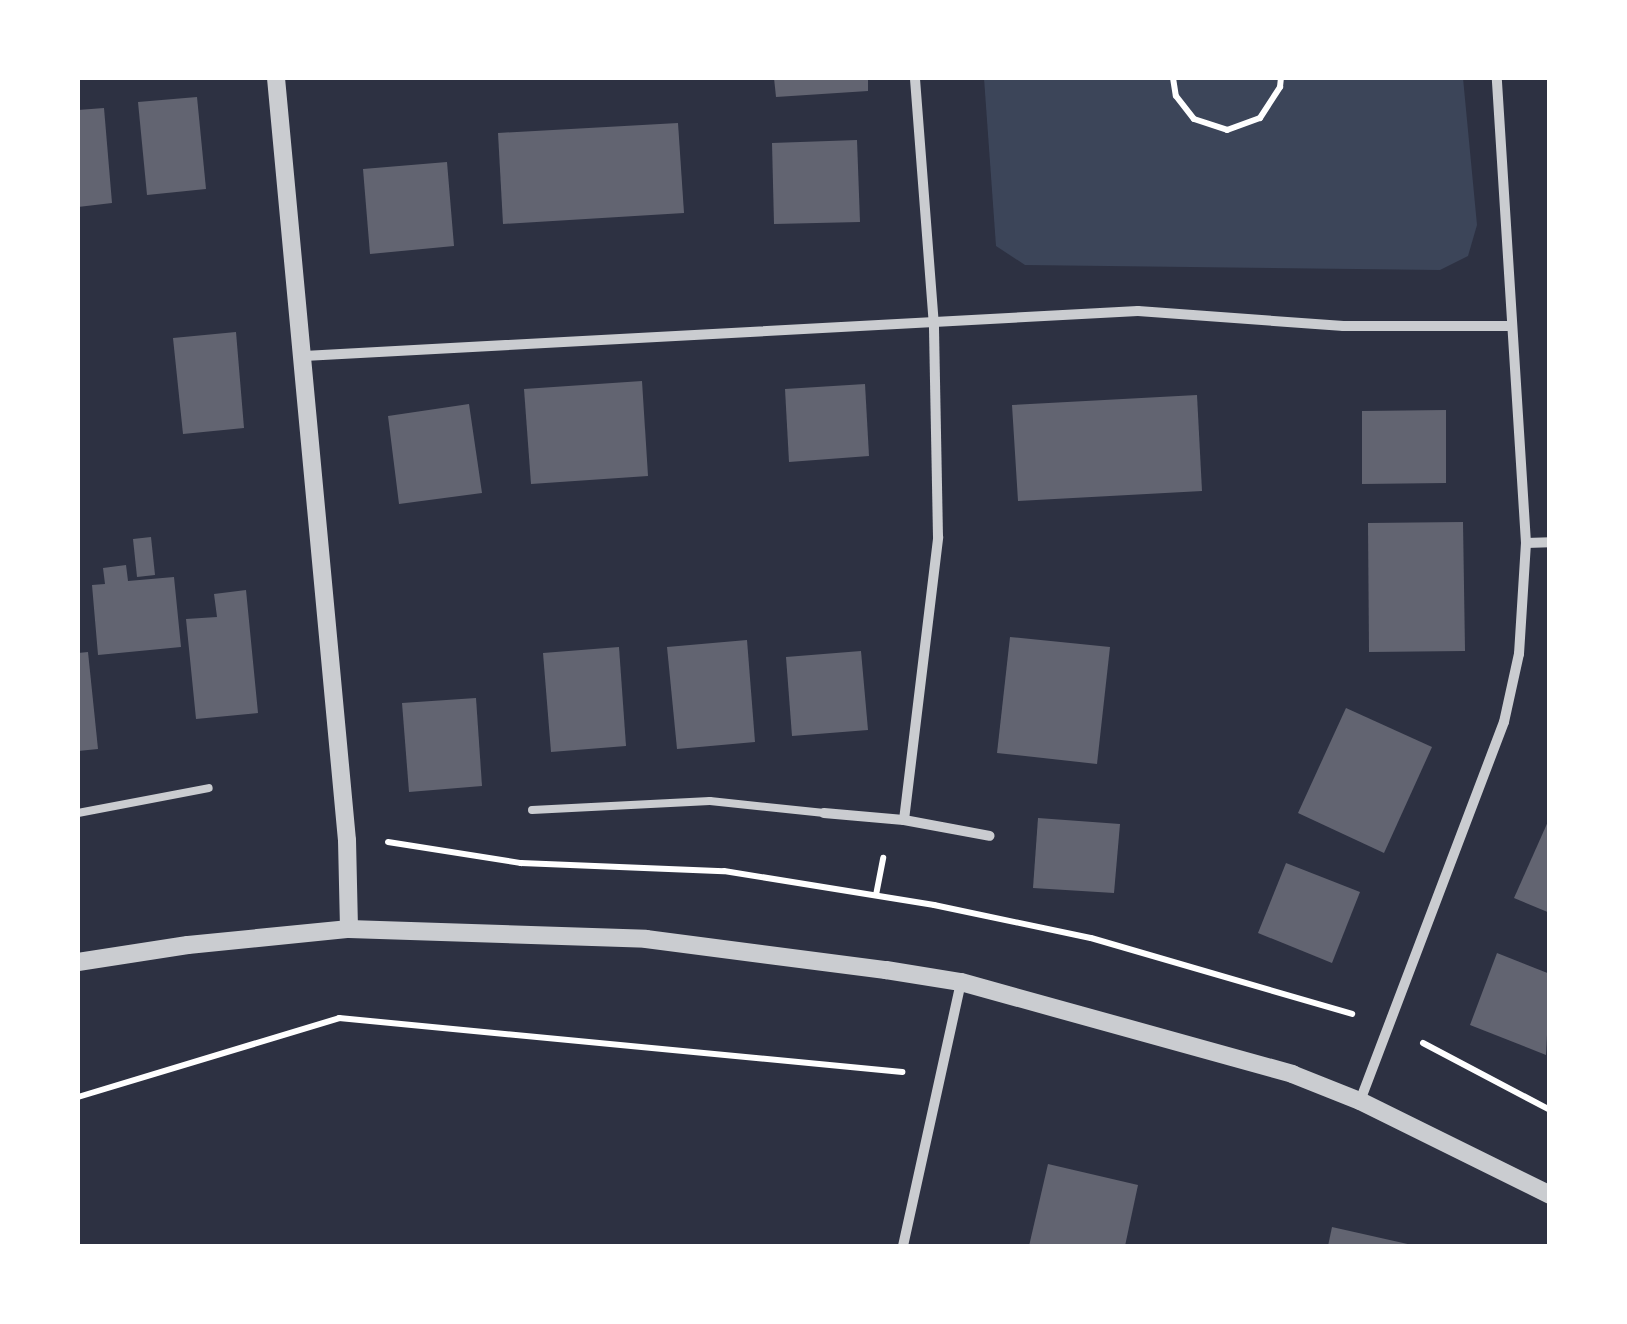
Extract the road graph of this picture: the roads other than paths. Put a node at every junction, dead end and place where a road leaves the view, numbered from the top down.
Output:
1 (276, 78) edge
2 (915, 78) edge
3 (1497, 78) edge
4 (934, 326) junction
5 (1512, 326) junction
6 (304, 356) junction
7 (1550, 542) edge
8 (1526, 543) junction
9 (209, 788) dead end
10 (532, 810) dead end
11 (824, 812) joint
12 (78, 813) edge
13 (904, 820) junction
14 (990, 836) dead end
15 (348, 929) junction
16 (78, 962) edge
17 (961, 982) junction
18 (1360, 1100) junction
19 (1550, 1195) edge
20 (903, 1246) edge

1 - 6 street
2 - 4 street
3 - 5 street
4 - 5 street
4 - 6 street
4 - 13 street
5 - 8 street
6 - 15 street
7 - 8 street
8 - 18 street
9 - 12 lane
10 - 11 lane
11 - 13 street
13 - 14 street
15 - 16 street
15 - 17 street
17 - 18 street
17 - 20 street
18 - 19 street

